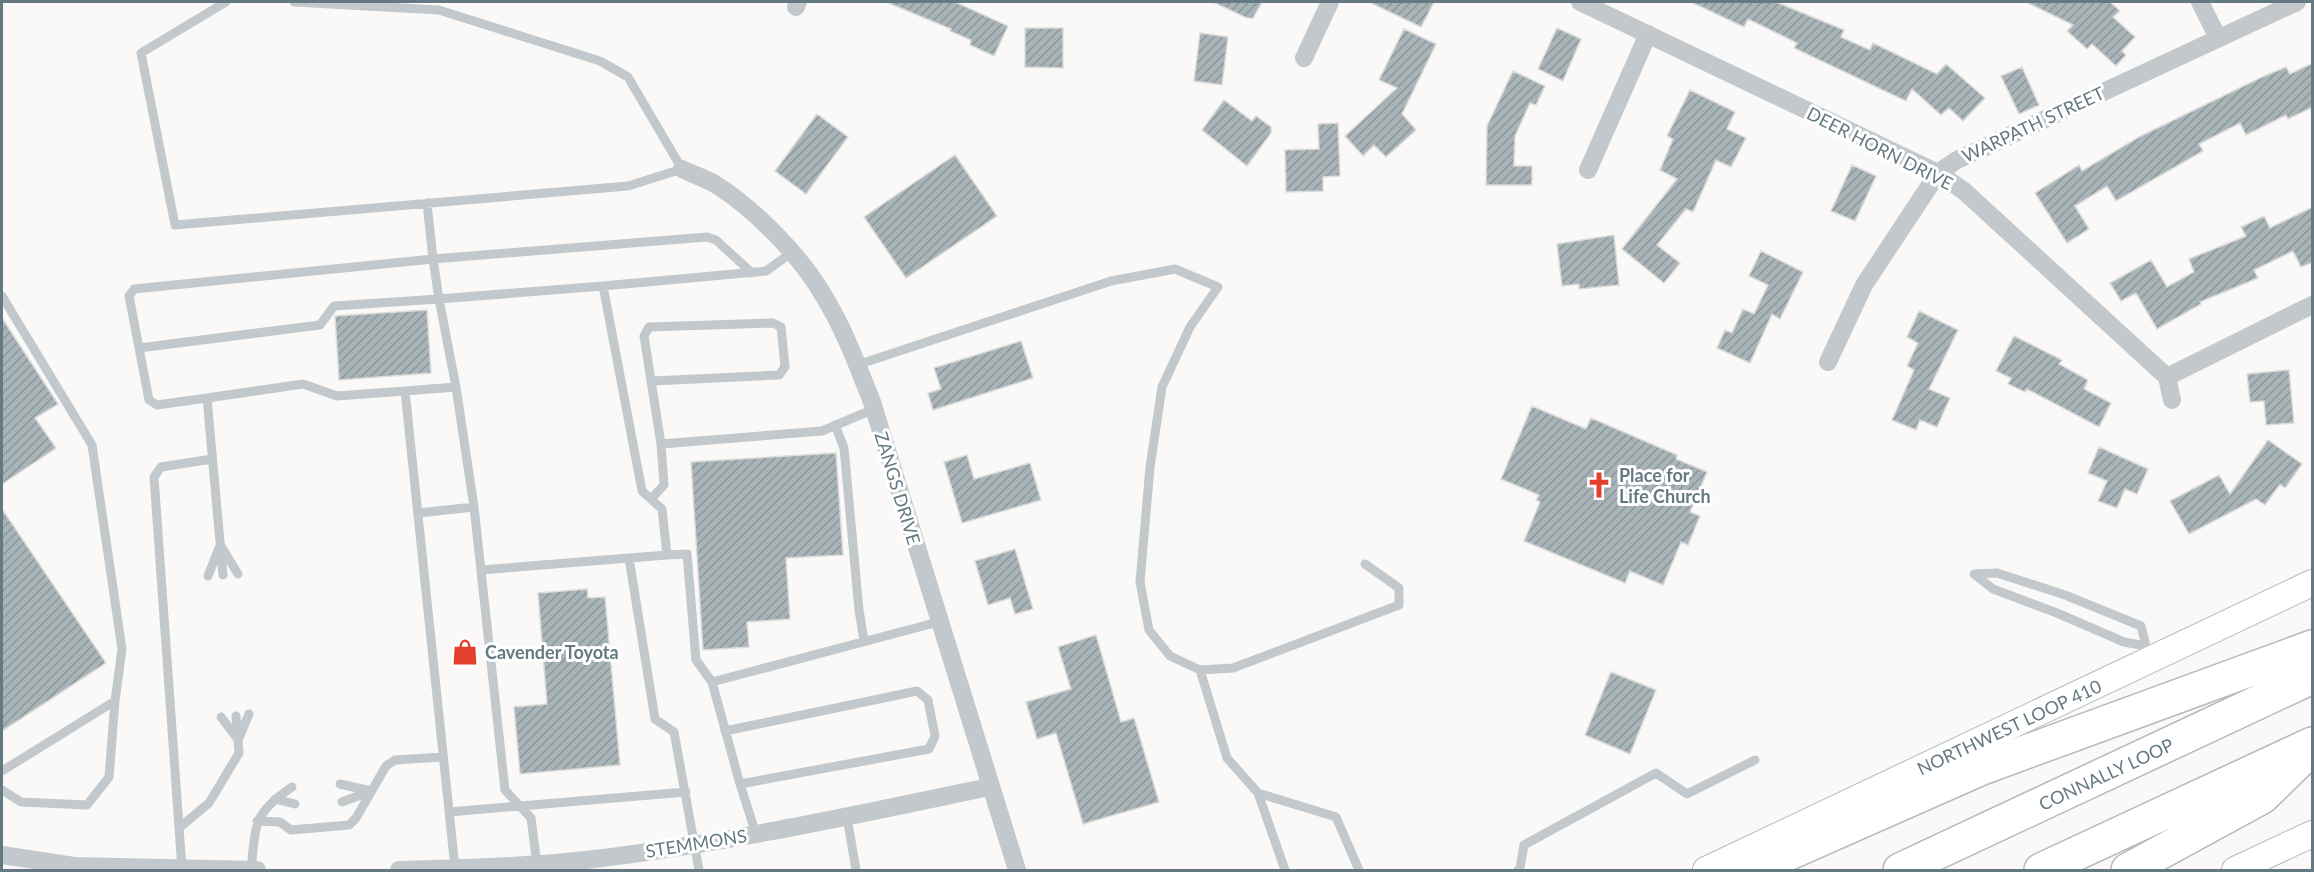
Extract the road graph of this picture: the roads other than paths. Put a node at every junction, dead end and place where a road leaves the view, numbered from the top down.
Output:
1 (226, 2) edge
2 (294, 2) edge
3 (1330, 2) edge
4 (1580, 2) edge
5 (2200, 2) edge
6 (2297, 2) edge
7 (1648, 34) junction
8 (2218, 38) junction
9 (1304, 58) dead end
10 (681, 169) junction
11 (1588, 170) dead end
12 (1938, 173) junction
13 (427, 203) junction
14 (791, 253) junction
15 (433, 260) junction
16 (752, 273) junction
17 (603, 286) junction
18 (2, 296) edge
19 (439, 299) junction
20 (2313, 305) edge
21 (139, 348) junction
22 (1828, 362) dead end
23 (857, 365) junction
24 (2167, 377) junction
25 (652, 381) junction
26 (456, 387) junction
27 (405, 391) junction
28 (207, 398) junction
29 (2172, 400) dead end
30 (874, 409) junction
31 (835, 425) junction
32 (661, 444) junction
33 (212, 459) junction
34 (651, 499) junction
35 (474, 507) junction
36 (418, 513) junction
37 (220, 544) junction
38 (667, 555) junction
39 (629, 558) junction
40 (1365, 564) dead end
41 (481, 570) junction
42 (238, 574) dead end
43 (224, 575) dead end
44 (208, 576) dead end
45 (2313, 583) edge
46 (938, 622) junction
47 (864, 641) junction
48 (2313, 647) edge
49 (2150, 652) junction
50 (1200, 670) junction
51 (2313, 676) edge
52 (712, 681) junction
53 (115, 701) junction
54 (249, 714) dead end
55 (236, 716) dead end
56 (221, 717) dead end
57 (725, 731) junction
58 (238, 740) junction
59 (2313, 746) edge
60 (443, 757) junction
61 (1755, 760) dead end
62 (2, 771) edge
63 (340, 784) dead end
64 (740, 784) junction
65 (292, 787) dead end
66 (989, 787) junction
67 (2, 789) edge
68 (371, 791) junction
69 (686, 792) junction
70 (1258, 793) junction
71 (275, 799) junction
72 (342, 802) dead end
73 (295, 804) dead end
74 (520, 806) junction
75 (449, 812) junction
76 (847, 817) junction
77 (257, 821) junction
78 (179, 828) junction
79 (756, 834) junction
80 (2313, 834) edge
81 (695, 843) junction
82 (2, 855) edge
83 (538, 867) edge
84 (74, 868) edge
85 (182, 868) junction
86 (455, 868) junction
87 (251, 870) edge
88 (257, 870) edge
89 (399, 870) edge
90 (699, 870) edge
91 (856, 870) edge
92 (1017, 870) edge
93 (1285, 870) edge
94 (1359, 870) edge
95 (1518, 870) edge
96 (1706, 870) edge
97 (1751, 870) edge
98 (1900, 870) edge
99 (2041, 870) edge
100 (2128, 870) edge
101 (2235, 870) edge

1 - 13 lane
2 - 10 lane
3 - 9 street
4 - 7 street, DEER HORN DRIVE
5 - 8 street
6 - 8 street, WARPATH STREET
7 - 11 street
7 - 12 street, DEER HORN DRIVE
8 - 12 street, WARPATH STREET
10 - 13 lane
10 - 14 street, ZANGS DRIVE
12 - 22 street, WARPATH STREET
12 - 24 street, DEER HORN DRIVE
13 - 15 lane
14 - 16 lane
14 - 23 street, ZANGS DRIVE
15 - 16 lane
15 - 19 lane
15 - 21 lane
16 - 17 lane
17 - 19 lane
17 - 34 lane
18 - 53 lane
19 - 21 lane
19 - 26 lane
20 - 24 street
21 - 28 lane
23 - 30 street, ZANGS DRIVE
23 - 50 lane
24 - 29 street
25 - 25 lane
25 - 32 lane
26 - 27 lane
26 - 35 lane
27 - 28 lane
27 - 36 lane
28 - 33 lane
30 - 31 lane
30 - 46 street, ZANGS DRIVE
31 - 32 lane
31 - 47 lane
32 - 34 lane
33 - 37 lane
33 - 78 lane
34 - 38 lane
35 - 36 lane
35 - 41 lane
36 - 60 lane
37 - 42 lane
37 - 43 lane
37 - 44 lane
38 - 39 lane
38 - 52 lane
39 - 41 lane
39 - 69 lane
40 - 50 lane
41 - 74 lane
45 - 49 main road, NORTHWEST LOOP 410
46 - 47 lane
46 - 66 street, ZANGS DRIVE
47 - 52 lane
48 - 97 highway
49 - 49 lane
49 - 96 main road, NORTHWEST LOOP 410
50 - 70 lane
51 - 98 highway, CONNALLY LOOP
52 - 57 lane
53 - 62 lane
53 - 67 lane
54 - 58 lane
55 - 58 lane
56 - 58 lane
57 - 64 lane
57 - 64 lane
58 - 78 lane
59 - 99 highway
59 - 100 highway
60 - 68 lane
60 - 75 lane
61 - 95 lane
63 - 68 lane
64 - 79 lane
65 - 71 lane
66 - 76 street, STEMMONS
66 - 92 street, ZANGS DRIVE
68 - 72 lane
68 - 77 lane
69 - 74 lane
69 - 81 lane
70 - 93 lane
70 - 94 lane
71 - 73 lane
71 - 77 lane
74 - 75 lane
74 - 83 lane
75 - 86 lane
76 - 79 street, STEMMONS
76 - 91 lane
77 - 87 lane
78 - 85 lane
79 - 81 street, STEMMONS
80 - 101 main road
81 - 83 street, STEMMONS
81 - 90 lane
82 - 84 street
83 - 86 street, STEMMONS
84 - 85 street
85 - 87 street
86 - 89 street, STEMMONS
87 - 88 street

